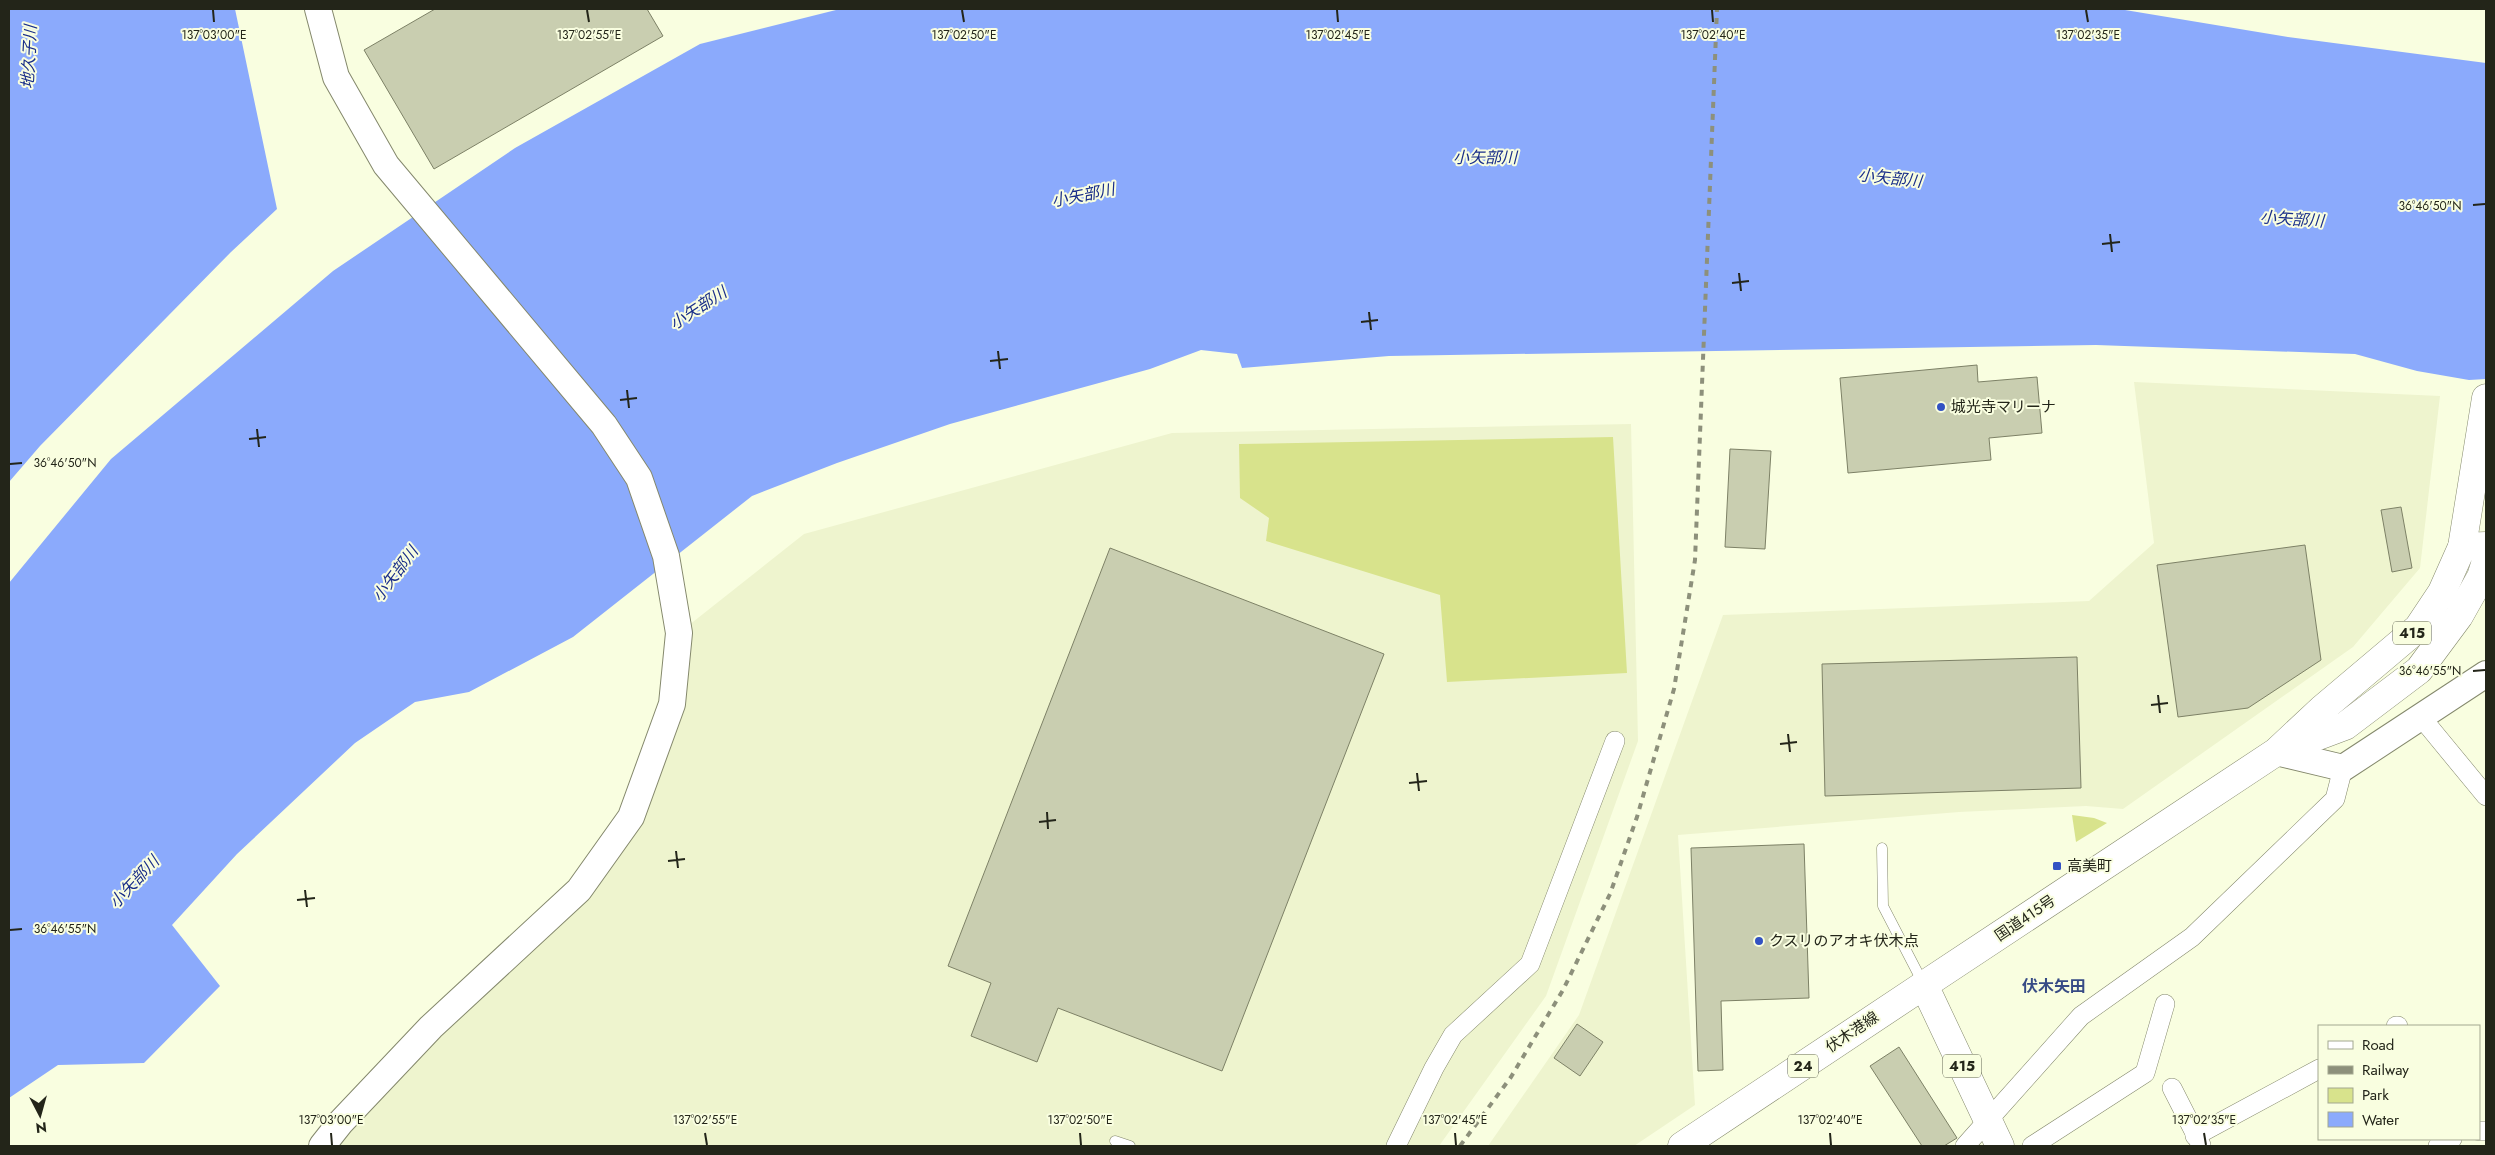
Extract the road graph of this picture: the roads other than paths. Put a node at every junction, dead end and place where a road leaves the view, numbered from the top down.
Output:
1 (318, 9) edge
2 (2486, 398) edge
3 (2474, 546) edge
4 (2486, 561) edge
5 (2486, 674) edge
6 (2421, 716) junction
7 (1615, 741) dead end
8 (2276, 752) junction
9 (2344, 768) junction
10 (2486, 796) edge
11 (1882, 848) dead end
12 (1924, 985) junction
13 (2165, 1004) dead end
14 (2318, 1070) edge
15 (2172, 1088) dead end
16 (1988, 1119) junction
17 (1115, 1140) dead end
18 (2450, 1140) edge
19 (2198, 1141) edge
20 (322, 1146) edge
21 (1130, 1146) edge
22 (1396, 1146) edge
23 (1682, 1146) edge
24 (1965, 1146) edge
25 (2000, 1146) edge
26 (2032, 1146) edge
27 (2438, 1146) edge

1 - 20 street
2 - 3 main road, 国道415号 / 415
3 - 8 main road, 国道415号 / 415
4 - 8 main road, 国道415号 / 415
5 - 6 street
6 - 9 street
6 - 10 street
7 - 22 street
8 - 9 street
8 - 12 main road, 国道415号 / 415
9 - 16 street
11 - 12 lane
12 - 16 main road, 415
12 - 23 main road, 伏木港線 / 24
13 - 26 street
14 - 19 street
15 - 19 street
16 - 24 street
16 - 25 main road, 415
17 - 21 lane
18 - 27 street

